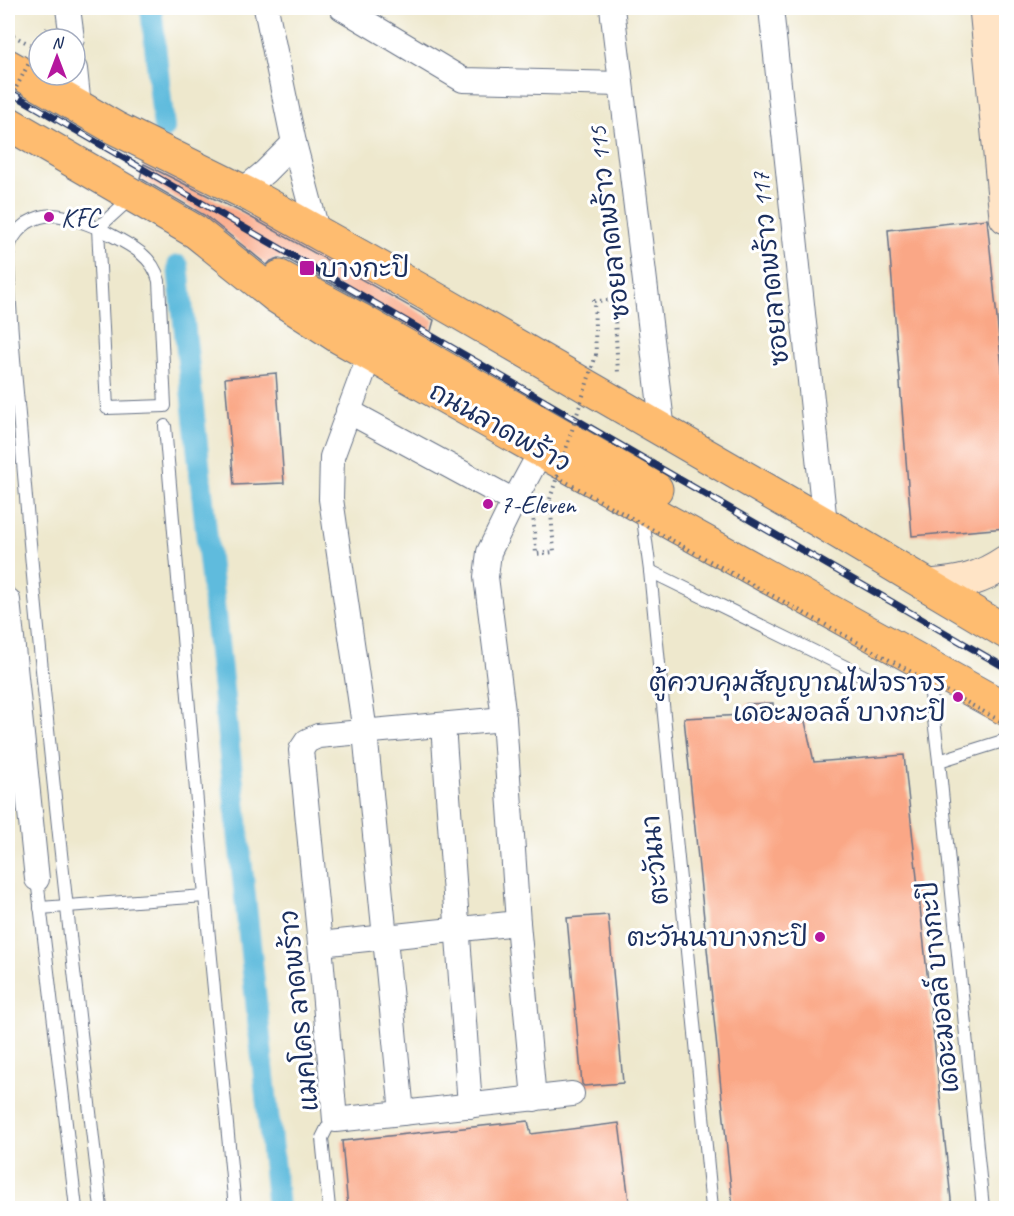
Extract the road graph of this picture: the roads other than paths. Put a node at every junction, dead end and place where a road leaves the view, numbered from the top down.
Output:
1 (68, 8) edge
2 (266, 8) edge
3 (342, 8) edge
4 (612, 8) edge
5 (771, 8) edge
6 (986, 8) edge
7 (70, 27) edge
8 (8, 66) edge
9 (621, 84) junction
10 (77, 87) edge
11 (79, 107) junction
12 (8, 123) edge
13 (115, 128) junction
14 (294, 143) junction
15 (242, 191) junction
16 (133, 196) junction
17 (1006, 217) edge
18 (98, 228) junction
19 (196, 232) junction
20 (318, 234) junction
21 (370, 354) junction
22 (348, 411) junction
23 (165, 426) dead end
24 (663, 431) junction
25 (549, 464) junction
26 (523, 506) junction
27 (642, 507) junction
28 (825, 524) junction
29 (1006, 562) edge
30 (650, 571) junction
31 (929, 586) junction
32 (8, 600) edge
33 (1006, 632) edge
34 (1006, 651) edge
35 (928, 665) junction
36 (868, 678) dead end
37 (1006, 688) edge
38 (1006, 709) edge
39 (504, 719) junction
40 (442, 725) junction
41 (365, 732) junction
42 (1006, 740) edge
43 (939, 761) junction
44 (37, 879) joint
45 (205, 896) junction
46 (66, 906) junction
47 (40, 908) junction
48 (518, 923) junction
49 (457, 930) junction
50 (386, 937) junction
51 (320, 944) junction
52 (572, 1094) dead end
53 (534, 1099) junction
54 (470, 1106) junction
55 (402, 1113) junction
56 (335, 1119) junction
57 (76, 1209) edge
58 (101, 1209) edge
59 (235, 1209) edge
60 (329, 1209) edge
61 (712, 1209) edge
62 (983, 1209) edge

1 - 7 street
2 - 14 street
3 - 9 street
4 - 9 street, ซอยลาดพร้าว 115
5 - 28 street, ซอยลาดพร้าว 117
6 - 17 street
8 - 11 main road
9 - 24 street, ซอยลาดพร้าว 115
10 - 11 street
11 - 13 main road
12 - 16 main road, ถนนลาดพร้าว
13 - 15 main road
13 - 34 main road
14 - 15 street
14 - 20 street
15 - 20 main road
16 - 18 lane
16 - 19 main road, ถนนลาดพร้าว
18 - 18 lane
18 - 46 lane
19 - 21 main road, ถนนลาดพร้าว
19 - 37 main road
20 - 24 main road
21 - 22 street
21 - 25 main road, ถนนลาดพร้าว
22 - 26 street
22 - 41 street
23 - 45 lane
24 - 28 main road
25 - 26 street
25 - 27 main road, ถนนลาดพร้าว
26 - 39 street
27 - 30 lane, ตะวันนา
27 - 35 main road, ถนนลาดพร้าว
28 - 31 main road
29 - 31 street
30 - 36 lane
30 - 61 lane, ตะวันนา
31 - 33 main road
32 - 44 street
35 - 38 main road, ถนนลาดพร้าว
35 - 43 lane, เดอะมอลล์ บางกะปิ
39 - 40 street, แมคโคร ลาดพร้าว
39 - 48 street
40 - 41 street, แมคโคร ลาดพร้าว
40 - 49 street
41 - 50 street
41 - 51 street, แมคโคร ลาดพร้าว
42 - 43 lane
43 - 62 lane, เดอะมอลล์ บางกะปิ
44 - 47 lane
45 - 46 lane
45 - 59 lane
46 - 47 lane
46 - 58 lane
47 - 57 lane
48 - 49 street
48 - 53 street
49 - 50 street
49 - 54 street
50 - 51 street
50 - 55 street
51 - 56 street, แมคโคร ลาดพร้าว
52 - 53 street, แมคโคร ลาดพร้าว
53 - 54 street, แมคโคร ลาดพร้าว
54 - 55 street, แมคโคร ลาดพร้าว
55 - 56 street, แมคโคร ลาดพร้าว
56 - 60 lane

